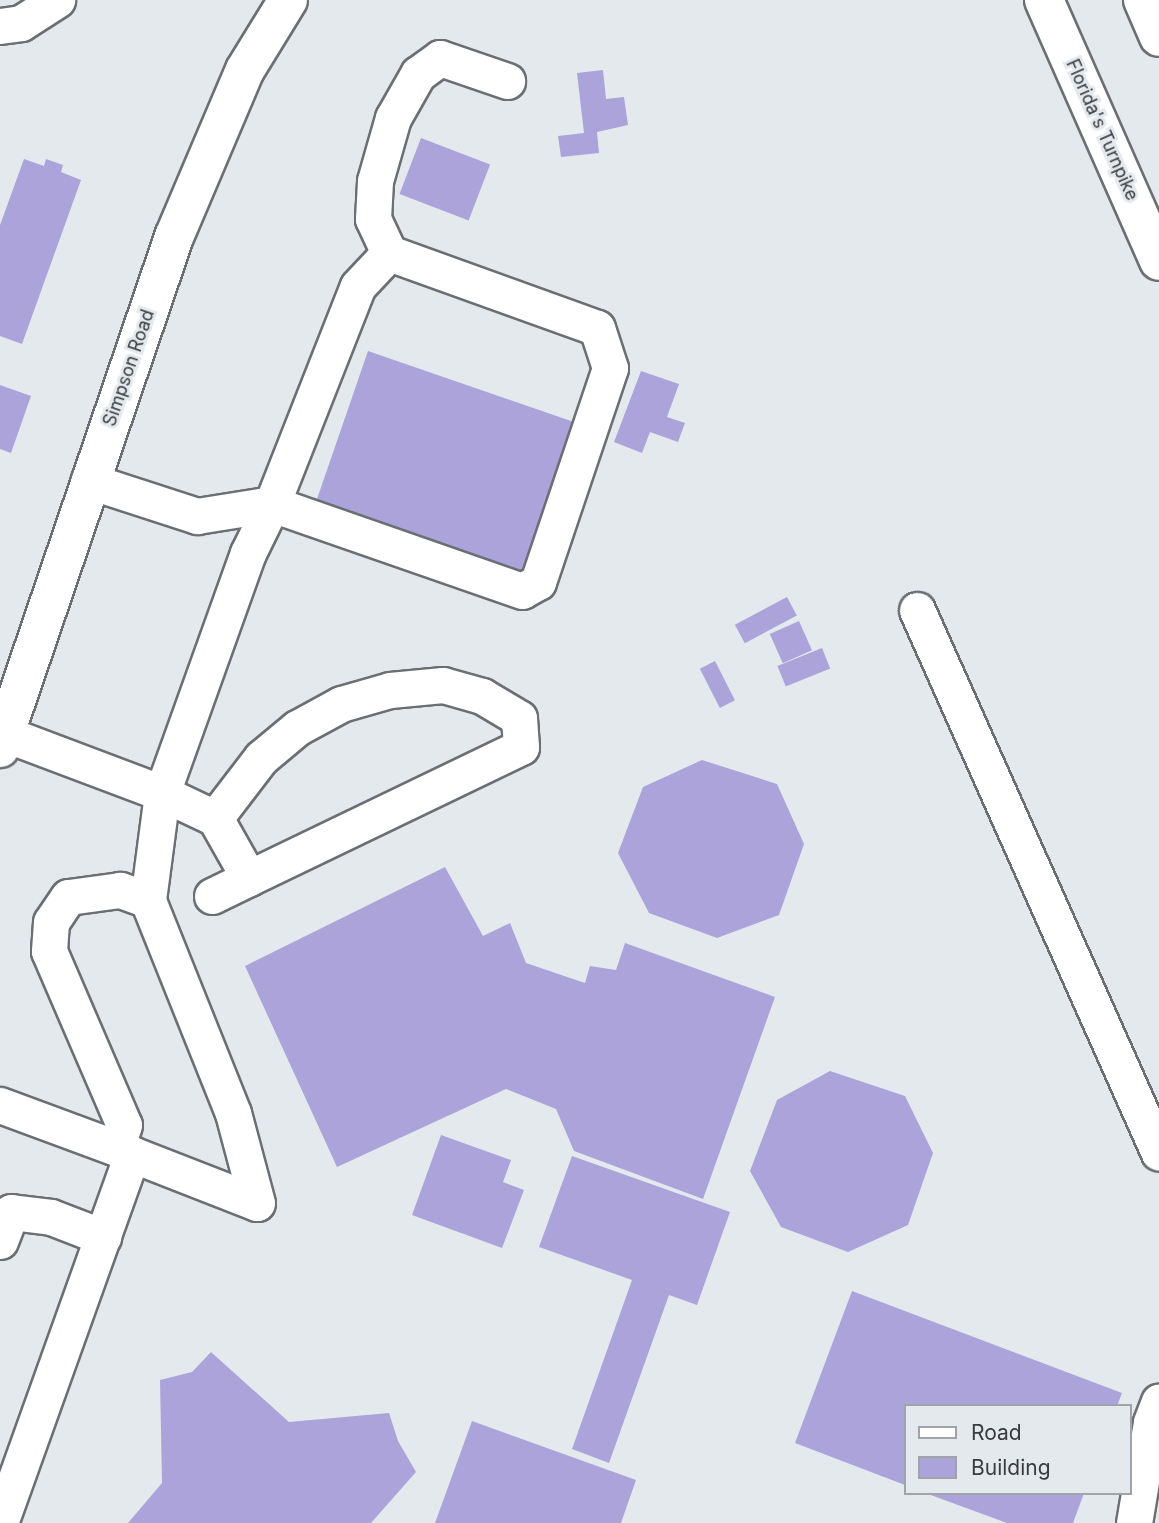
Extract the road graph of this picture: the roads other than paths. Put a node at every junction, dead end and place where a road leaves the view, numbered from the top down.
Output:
1 (57, 0) edge
2 (288, 0) edge
3 (1044, 0) edge
4 (1143, 0) edge
5 (0, 26) edge
6 (1159, 37) edge
7 (507, 81) dead end
8 (388, 253) junction
9 (1159, 261) edge
10 (89, 481) junction
11 (272, 504) junction
12 (917, 610) dead end
13 (2, 738) edge
14 (162, 793) junction
15 (215, 818) junction
16 (249, 878) junction
17 (212, 896) dead end
18 (148, 900) junction
19 (0, 1105) edge
20 (124, 1151) junction
21 (1159, 1153) edge
22 (103, 1237) junction
23 (0, 1241) edge
24 (1159, 1401) edge
25 (0, 1523) edge
26 (1134, 1523) edge

1 - 5 street
2 - 10 main road, Simpson Road
3 - 9 main road, Florida's Turnpike
4 - 6 main road
7 - 8 street
8 - 11 street
8 - 11 street
10 - 11 street
10 - 13 main road, Simpson Road
11 - 14 street
12 - 21 street
13 - 14 street
14 - 15 street
14 - 18 street
15 - 16 street
15 - 16 street
16 - 17 street
18 - 20 street
18 - 20 street
19 - 20 street
20 - 22 street
22 - 23 street
22 - 25 street
24 - 26 street

